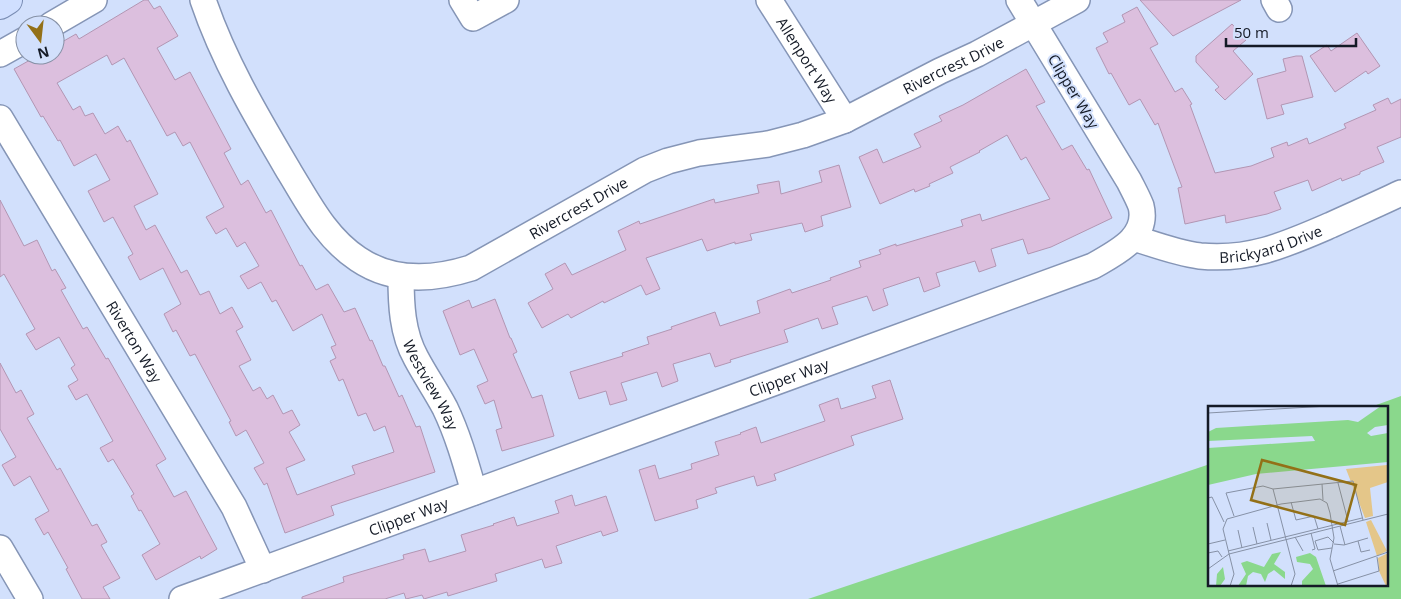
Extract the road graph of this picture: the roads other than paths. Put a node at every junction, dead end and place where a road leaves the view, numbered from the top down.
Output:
1 (8, 0) edge
2 (94, 0) edge
3 (204, 0) edge
4 (462, 0) edge
5 (506, 0) edge
6 (769, 0) edge
7 (1019, 0) edge
8 (1077, 0) edge
9 (0, 5) edge
10 (65, 17) edge
11 (1033, 24) junction
12 (15, 46) edge
13 (0, 54) edge
14 (0, 118) edge
15 (845, 120) junction
16 (1401, 193) edge
17 (1134, 238) junction
18 (401, 276) junction
19 (474, 492) junction
20 (0, 548) edge
21 (263, 570) junction
22 (30, 599) edge
23 (182, 599) edge

1 - 9 main road
2 - 10 street
3 - 18 street, Rivercrest Drive
4 - 5 street
6 - 15 street, Allenport Way
7 - 11 street, Clipper Way
8 - 11 street, Rivercrest Drive
11 - 15 street, Rivercrest Drive
11 - 17 street, Clipper Way
12 - 13 street
14 - 21 street, Riverton Way
15 - 18 street, Rivercrest Drive
16 - 17 street, Brickyard Drive
17 - 19 street, Clipper Way
18 - 19 street, Westview Way
19 - 21 street, Clipper Way
20 - 22 street
21 - 23 street, Clipper Way

